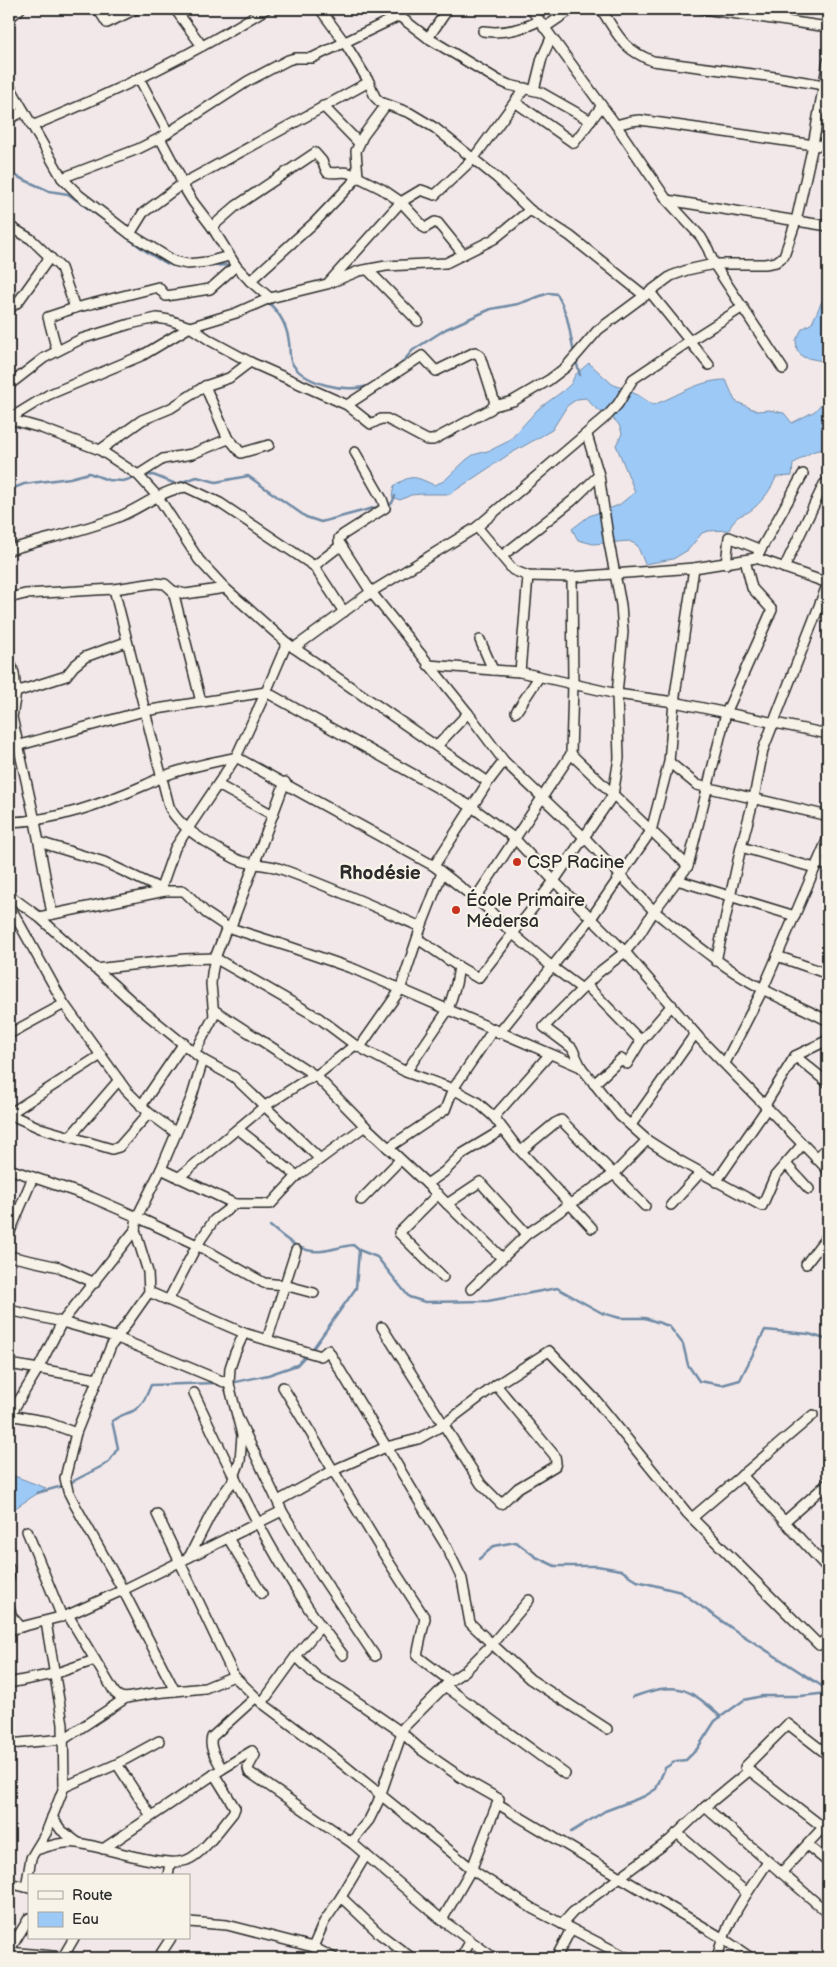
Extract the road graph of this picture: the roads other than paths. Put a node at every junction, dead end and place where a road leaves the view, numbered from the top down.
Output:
1 (20, 9) edge
2 (98, 9) edge
3 (136, 9) edge
4 (175, 9) edge
5 (266, 9) edge
6 (320, 9) edge
7 (448, 9) edge
8 (531, 9) edge
9 (572, 9) edge
10 (601, 9) edge
11 (703, 9) edge
12 (9, 18) edge
13 (541, 25) junction
14 (828, 27) edge
15 (483, 31) dead end
16 (428, 38) junction
17 (551, 38) junction
18 (345, 43) junction
19 (202, 46) junction
20 (828, 60) edge
21 (139, 78) junction
22 (369, 82) junction
23 (9, 85) edge
24 (824, 85) junction
25 (525, 88) junction
26 (534, 90) junction
27 (515, 102) junction
28 (386, 105) junction
29 (323, 106) junction
30 (602, 107) junction
31 (24, 111) junction
32 (9, 119) edge
33 (591, 120) junction
34 (32, 126) junction
35 (616, 126) junction
36 (168, 133) junction
37 (160, 138) junction
38 (359, 144) junction
39 (813, 145) junction
40 (828, 147) edge
41 (473, 159) junction
42 (358, 177) junction
43 (62, 178) junction
44 (182, 184) junction
45 (666, 200) junction
46 (401, 202) junction
47 (530, 210) junction
48 (796, 220) junction
49 (9, 226) edge
50 (828, 226) edge
51 (212, 227) junction
52 (130, 234) junction
53 (463, 254) junction
54 (229, 256) junction
55 (50, 257) junction
56 (714, 264) junction
57 (236, 266) junction
58 (368, 270) junction
59 (250, 281) junction
60 (327, 284) junction
61 (647, 294) junction
62 (270, 298) junction
63 (743, 307) junction
64 (75, 308) junction
65 (9, 309) edge
66 (418, 321) dead end
67 (190, 327) junction
68 (691, 340) junction
69 (57, 351) junction
70 (250, 362) junction
71 (709, 365) dead end
72 (783, 368) dead end
73 (9, 385) edge
74 (205, 386) junction
75 (347, 405) junction
76 (494, 406) junction
77 (9, 419) edge
78 (587, 435) junction
79 (228, 439) junction
80 (269, 446) dead end
81 (100, 450) junction
82 (355, 452) dead end
83 (138, 474) junction
84 (802, 474) dead end
85 (599, 475) junction
86 (824, 484) dead end
87 (158, 496) junction
88 (478, 527) junction
89 (340, 546) junction
90 (9, 550) edge
91 (759, 554) junction
92 (502, 556) junction
93 (744, 560) junction
94 (726, 564) junction
95 (314, 566) junction
96 (694, 568) junction
97 (784, 568) junction
98 (616, 573) junction
99 (528, 576) junction
100 (572, 577) junction
101 (224, 588) junction
102 (114, 590) junction
103 (173, 591) junction
104 (371, 592) junction
105 (9, 598) edge
106 (344, 612) junction
107 (480, 640) dead end
108 (126, 642) junction
109 (291, 646) junction
110 (9, 659) edge
111 (428, 665) junction
112 (493, 670) junction
113 (520, 672) junction
114 (539, 677) junction
115 (573, 684) junction
116 (16, 692) junction
117 (266, 692) junction
118 (617, 694) junction
119 (201, 702) junction
120 (674, 702) junction
121 (144, 711) junction
122 (516, 712) dead end
123 (468, 713) junction
124 (726, 713) junction
125 (774, 724) junction
126 (828, 734) edge
127 (19, 746) junction
128 (437, 746) junction
129 (9, 748) edge
130 (571, 754) junction
131 (236, 756) junction
132 (504, 760) junction
133 (669, 762) junction
134 (162, 776) junction
135 (285, 782) junction
136 (488, 782) junction
137 (218, 785) junction
138 (707, 787) junction
139 (613, 795) junction
140 (543, 797) junction
141 (754, 798) junction
142 (472, 807) junction
143 (272, 815) junction
144 (828, 816) edge
145 (35, 821) junction
146 (9, 822) edge
147 (187, 828) junction
148 (651, 831) junction
149 (514, 838) junction
150 (585, 838) junction
151 (828, 838) edge
152 (39, 842) junction
153 (741, 847) junction
154 (255, 864) junction
155 (816, 865) junction
156 (434, 866) junction
157 (688, 866) junction
158 (828, 866) edge
159 (442, 873) junction
160 (620, 875) junction
161 (677, 880) junction
162 (554, 881) junction
163 (163, 889) junction
164 (9, 895) edge
165 (730, 896) junction
166 (475, 899) junction
167 (9, 905) edge
168 (654, 912) junction
169 (52, 914) junction
170 (795, 916) junction
171 (39, 917) junction
172 (592, 917) junction
173 (421, 927) junction
174 (228, 928) junction
175 (512, 933) junction
176 (418, 938) junction
177 (625, 952) junction
178 (778, 956) junction
179 (215, 958) junction
180 (716, 960) junction
181 (551, 966) junction
182 (459, 967) junction
183 (95, 969) junction
184 (828, 974) edge
185 (584, 987) junction
186 (763, 989) junction
187 (400, 990) junction
188 (64, 1004) junction
189 (672, 1005) junction
190 (214, 1010) junction
191 (448, 1010) junction
192 (828, 1021) edge
193 (496, 1032) junction
194 (9, 1034) edge
195 (695, 1034) junction
196 (828, 1040) edge
197 (642, 1041) junction
198 (184, 1042) junction
199 (358, 1046) junction
200 (195, 1052) junction
201 (100, 1055) junction
202 (550, 1055) junction
203 (795, 1056) junction
204 (204, 1060) junction
205 (725, 1063) junction
206 (581, 1068) junction
207 (406, 1072) junction
208 (316, 1076) junction
209 (119, 1080) junction
210 (828, 1083) edge
211 (594, 1084) junction
212 (453, 1089) junction
213 (141, 1106) junction
214 (265, 1106) junction
215 (766, 1106) junction
216 (148, 1113) junction
217 (9, 1114) edge
218 (494, 1117) junction
219 (631, 1125) junction
220 (365, 1126) junction
221 (238, 1129) junction
222 (502, 1130) junction
223 (175, 1132) junction
224 (70, 1137) junction
225 (648, 1140) junction
226 (802, 1145) junction
227 (828, 1146) edge
228 (388, 1148) junction
229 (521, 1152) junction
230 (320, 1159) junction
231 (816, 1159) junction
232 (400, 1160) junction
233 (786, 1164) junction
234 (9, 1169) edge
235 (161, 1169) junction
236 (828, 1170) edge
237 (700, 1173) junction
238 (614, 1174) junction
239 (297, 1176) junction
240 (33, 1177) junction
241 (178, 1178) junction
242 (716, 1182) junction
243 (428, 1184) junction
244 (809, 1189) dead end
245 (438, 1194) junction
246 (361, 1200) dead end
247 (235, 1204) junction
248 (447, 1204) junction
249 (570, 1205) junction
250 (671, 1205) dead end
251 (645, 1206) dead end
252 (137, 1217) junction
253 (11, 1220) edge
254 (592, 1228) dead end
255 (135, 1230) junction
256 (9, 1234) edge
257 (527, 1234) junction
258 (828, 1235) edge
259 (197, 1245) junction
260 (296, 1250) dead end
261 (9, 1256) edge
262 (502, 1258) junction
263 (806, 1264) dead end
264 (443, 1277) dead end
265 (95, 1283) junction
266 (284, 1285) junction
267 (471, 1289) dead end
268 (149, 1292) junction
269 (314, 1293) dead end
270 (169, 1299) junction
271 (9, 1310) edge
272 (62, 1322) junction
273 (382, 1327) dead end
274 (244, 1333) junction
275 (115, 1338) junction
276 (267, 1340) junction
277 (9, 1364) edge
278 (38, 1369) junction
279 (98, 1379) junction
280 (229, 1384) junction
281 (496, 1385) junction
282 (283, 1387) dead end
283 (194, 1393) dead end
284 (813, 1414) dead end
285 (9, 1416) edge
286 (238, 1420) junction
287 (443, 1425) junction
288 (76, 1433) junction
289 (386, 1447) junction
290 (334, 1470) junction
291 (742, 1475) junction
292 (234, 1477) junction
293 (828, 1482) edge
294 (278, 1501) junction
295 (282, 1511) junction
296 (157, 1514) dead end
297 (692, 1518) junction
298 (258, 1522) junction
299 (784, 1522) junction
300 (27, 1531) dead end
301 (228, 1538) junction
302 (189, 1557) junction
303 (180, 1562) junction
304 (9, 1568) edge
305 (828, 1570) edge
306 (9, 1578) edge
307 (124, 1590) junction
308 (262, 1594) dead end
309 (529, 1600) dead end
310 (9, 1607) edge
311 (65, 1616) junction
312 (46, 1622) junction
313 (321, 1626) junction
314 (21, 1627) junction
315 (9, 1630) edge
316 (828, 1637) edge
317 (492, 1644) junction
318 (296, 1656) junction
319 (343, 1656) dead end
320 (375, 1656) dead end
321 (95, 1660) junction
322 (54, 1674) junction
323 (234, 1676) junction
324 (9, 1683) edge
325 (448, 1684) junction
326 (175, 1691) junction
327 (126, 1698) junction
328 (259, 1700) junction
329 (607, 1729) dead end
330 (401, 1732) junction
331 (64, 1739) junction
332 (159, 1741) dead end
333 (9, 1744) edge
334 (828, 1755) edge
335 (117, 1764) junction
336 (750, 1770) junction
337 (218, 1771) junction
338 (565, 1774) dead end
339 (64, 1787) junction
340 (381, 1794) junction
341 (498, 1804) junction
342 (705, 1807) junction
343 (151, 1816) junction
344 (52, 1817) junction
345 (827, 1827) edge
346 (677, 1833) junction
347 (77, 1842) junction
348 (352, 1843) junction
349 (807, 1845) junction
350 (102, 1849) junction
351 (36, 1850) junction
352 (366, 1855) junction
353 (768, 1862) junction
354 (828, 1862) edge
355 (170, 1863) junction
356 (472, 1868) junction
357 (781, 1873) junction
358 (29, 1874) edge
359 (168, 1874) edge
360 (620, 1878) junction
361 (9, 1883) edge
362 (28, 1888) edge
363 (747, 1893) junction
364 (341, 1897) junction
365 (828, 1913) edge
366 (28, 1920) edge
367 (442, 1920) junction
368 (190, 1922) edge
369 (562, 1924) junction
370 (572, 1929) junction
371 (722, 1938) junction
372 (73, 1940) edge
373 (170, 1940) edge
374 (470, 1942) junction
375 (314, 1947) junction
376 (9, 1952) edge
377 (63, 1957) junction
378 (74, 1958) edge
379 (158, 1958) edge
380 (334, 1958) edge
381 (412, 1958) edge
382 (461, 1958) edge
383 (494, 1958) edge
384 (556, 1958) edge
385 (628, 1958) edge
386 (717, 1958) edge
387 (751, 1958) edge

1 - 12 street
2 - 3 street
4 - 19 street
5 - 19 street
6 - 18 street
7 - 16 street
8 - 13 street
9 - 13 street
10 - 24 street
11 - 14 street
13 - 15 street
13 - 17 street
16 - 18 street
16 - 25 street
17 - 26 street
17 - 30 street
18 - 22 street
18 - 36 street
19 - 21 street
20 - 24 street
21 - 34 street
21 - 36 street
22 - 28 street
22 - 29 street
23 - 31 street
24 - 39 street
25 - 26 street
25 - 27 street
26 - 33 street
27 - 33 street
27 - 41 street
28 - 38 street
28 - 41 street
29 - 38 street
29 - 44 street
30 - 33 street
30 - 35 street
31 - 32 street
31 - 34 street
34 - 43 street
35 - 39 street
35 - 45 street
36 - 37 street
37 - 43 street
37 - 44 street
38 - 42 street
39 - 40 street
39 - 48 street
41 - 46 street
41 - 47 street
42 - 46 street
42 - 51 street
42 - 59 street
43 - 52 street
44 - 51 street
44 - 52 street
45 - 48 street
45 - 56 street
46 - 53 street
46 - 60 street
47 - 53 street
47 - 61 street
48 - 50 street
48 - 56 street
49 - 55 street
51 - 54 street
52 - 54 street
53 - 58 street
54 - 57 street
55 - 64 street
55 - 65 street
56 - 61 street
56 - 63 street
57 - 59 street
57 - 64 street
58 - 60 street
58 - 66 street
59 - 62 street
60 - 62 street
61 - 68 street
61 - 76 street
62 - 67 street
63 - 68 street
63 - 72 street
64 - 69 street
67 - 69 street
67 - 70 street
67 - 77 street
68 - 71 street
68 - 78 street
69 - 73 street
70 - 74 street
70 - 75 street
74 - 79 street
74 - 81 street
75 - 76 street
75 - 76 street
77 - 81 street
78 - 85 street
78 - 88 street
79 - 80 street
79 - 83 street
81 - 83 street
82 - 89 street
83 - 87 street
84 - 91 street
85 - 92 street
85 - 98 street
86 - 97 street
87 - 90 street
87 - 95 street
87 - 101 street
88 - 92 street
88 - 104 street
89 - 95 street
89 - 104 street
91 - 93 street
91 - 94 street
91 - 97 street
92 - 99 street
93 - 94 street
93 - 124 street
94 - 96 street
95 - 106 street
96 - 98 street
96 - 120 street
97 - 125 street
98 - 100 street
98 - 118 street
99 - 100 street
99 - 113 street
100 - 115 street
101 - 103 street
101 - 109 street
102 - 103 street
102 - 105 street
102 - 108 street
103 - 119 street
104 - 106 street
104 - 111 street
106 - 109 street
107 - 112 street
108 - 116 street
108 - 121 street
109 - 117 street
109 - 128 street
110 - 116 street
111 - 112 street
111 - 123 street
112 - 113 street
113 - 114 street
114 - 115 street
114 - 122 street
115 - 118 street
115 - 130 street
116 - 127 street
117 - 119 street
117 - 131 street
117 - 142 street
118 - 120 street
118 - 139 street
119 - 121 street
120 - 124 street
120 - 133 street
121 - 127 street
121 - 134 street
123 - 128 street
123 - 132 street
124 - 125 street
124 - 138 street
125 - 126 street
125 - 141 street
127 - 129 street
127 - 145 street
128 - 136 street
130 - 139 street
130 - 140 street
131 - 134 street
131 - 135 street
131 - 137 street
132 - 136 street
132 - 140 street
133 - 138 street
133 - 148 street
134 - 145 street
134 - 147 street
135 - 143 street
135 - 156 street
136 - 142 street
137 - 143 street
137 - 147 street
138 - 141 street
138 - 157 street
139 - 148 street
139 - 150 street
140 - 149 street
140 - 150 street
141 - 144 street
141 - 153 street
142 - 149 street
142 - 156 street
143 - 154 street
145 - 146 street
145 - 152 street
147 - 154 street
147 - 163 street
148 - 157 street
148 - 160 street
149 - 162 street
149 - 166 street
150 - 160 street
150 - 162 street
151 - 155 street
152 - 163 street
152 - 169 street
153 - 155 street
153 - 165 street
154 - 173 street
154 - 174 street
155 - 158 street
155 - 170 street
156 - 159 street
157 - 161 street
159 - 166 street
159 - 173 street
160 - 168 street
160 - 172 street
161 - 165 street
161 - 168 street
162 - 172 street
162 - 175 street
163 - 169 street
163 - 174 street
164 - 171 street
165 - 170 street
165 - 180 street
166 - 175 street
167 - 188 street
168 - 177 street
168 - 180 street
169 - 171 street
170 - 178 street
171 - 183 street
172 - 177 street
172 - 181 street
173 - 176 street
174 - 179 street
174 - 187 street
175 - 181 street
175 - 182 street
176 - 182 street
176 - 187 street
177 - 185 street
177 - 189 street
178 - 184 street
178 - 186 street
179 - 183 street
179 - 190 street
179 - 199 street
180 - 186 street
181 - 185 street
181 - 193 street
182 - 191 street
183 - 198 street
185 - 197 street
185 - 206 street
186 - 192 street
186 - 205 street
187 - 191 street
187 - 199 street
188 - 194 street
188 - 201 street
189 - 195 street
189 - 197 street
190 - 200 street
190 - 208 street
191 - 193 street
191 - 207 street
193 - 202 street
193 - 212 street
195 - 205 street
195 - 219 street
196 - 203 street
197 - 211 street
198 - 200 street
198 - 213 street
199 - 207 street
199 - 208 street
200 - 204 street
201 - 209 street
201 - 217 street
202 - 206 street
202 - 218 street
203 - 210 street
203 - 215 street
204 - 214 street
204 - 223 street
205 - 215 street
206 - 211 street
207 - 212 street
208 - 214 street
208 - 220 street
209 - 213 street
209 - 224 street
211 - 219 street
212 - 218 street
212 - 228 street
213 - 216 street
214 - 221 street
214 - 230 street
215 - 226 street
215 - 242 street
216 - 223 street
216 - 224 street
217 - 224 street
218 - 222 street
219 - 225 street
220 - 228 street
220 - 230 street
221 - 239 street
221 - 241 street
222 - 229 street
222 - 243 street
223 - 235 street
225 - 237 street
225 - 238 street
226 - 231 street
226 - 233 street
227 - 231 street
228 - 232 street
229 - 238 street
229 - 249 street
230 - 239 street
231 - 236 street
232 - 243 street
232 - 246 street
233 - 242 street
233 - 244 street
234 - 240 street
235 - 241 street
235 - 252 street
237 - 242 street
237 - 250 street
238 - 249 street
238 - 251 street
239 - 247 street
240 - 252 street
240 - 253 street
241 - 247 street
243 - 245 street
245 - 248 street
245 - 264 street
247 - 259 street
248 - 257 street
248 - 262 street
249 - 254 street
249 - 257 street
252 - 255 street
252 - 259 street
253 - 256 street
255 - 265 street
255 - 268 street
257 - 262 street
258 - 263 street
259 - 266 street
259 - 270 street
260 - 266 street
261 - 265 street
262 - 267 street
265 - 272 street
266 - 269 street
266 - 276 street
268 - 270 street
268 - 275 street
270 - 274 street
271 - 272 street
272 - 275 street
272 - 278 street
273 - 287 street
274 - 276 street
274 - 280 street
275 - 279 street
275 - 280 street
276 - 289 street
277 - 278 street
278 - 279 street
278 - 285 street
279 - 288 street
280 - 286 street
281 - 287 street
281 - 287 street
281 - 297 street
282 - 290 street
283 - 292 street
284 - 291 street
285 - 288 street
286 - 292 street
286 - 294 street
287 - 289 street
288 - 307 street
289 - 290 street
289 - 317 street
290 - 294 street
290 - 325 street
291 - 297 street
291 - 299 street
292 - 298 street
292 - 302 street
293 - 299 street
294 - 295 street
295 - 298 street
295 - 320 street
296 - 303 street
297 - 316 street
298 - 301 street
298 - 313 street
299 - 305 street
300 - 311 street
301 - 302 street
301 - 308 street
302 - 303 street
303 - 307 street
303 - 323 street
304 - 306 street
307 - 311 street
307 - 326 street
309 - 317 street
310 - 314 street
311 - 312 street
311 - 321 street
312 - 314 street
312 - 322 street
313 - 318 street
313 - 319 street
314 - 315 street
317 - 325 street
317 - 329 street
318 - 328 street
318 - 330 street
321 - 322 street
321 - 327 street
322 - 324 street
322 - 331 street
323 - 326 street
323 - 328 street
325 - 330 street
325 - 338 street
326 - 327 street
327 - 331 street
328 - 337 street
328 - 340 street
330 - 340 street
330 - 341 street
331 - 333 street
331 - 339 street
332 - 335 street
334 - 336 street
335 - 339 street
335 - 343 street
336 - 342 street
336 - 345 street
337 - 343 street
337 - 348 street
337 - 355 street
339 - 344 street
340 - 348 street
340 - 356 street
341 - 356 street
341 - 360 street
342 - 346 street
342 - 353 street
343 - 350 street
344 - 347 street
344 - 351 street
345 - 349 street
346 - 360 street
346 - 363 street
347 - 350 street
347 - 351 street
348 - 352 street
349 - 354 street
349 - 357 street
350 - 355 street
351 - 358 street
352 - 364 street
352 - 367 street
353 - 357 street
353 - 363 street
355 - 359 street
356 - 367 street
356 - 369 street
357 - 365 street
360 - 369 street
360 - 371 street
361 - 362 street
363 - 371 street
364 - 375 street
364 - 381 street
366 - 376 street
367 - 374 street
368 - 375 street
369 - 370 street
370 - 384 street
370 - 385 street
371 - 386 street
371 - 387 street
372 - 377 street
373 - 379 street
374 - 382 street
374 - 383 street
375 - 380 street
376 - 377 street
377 - 378 street

